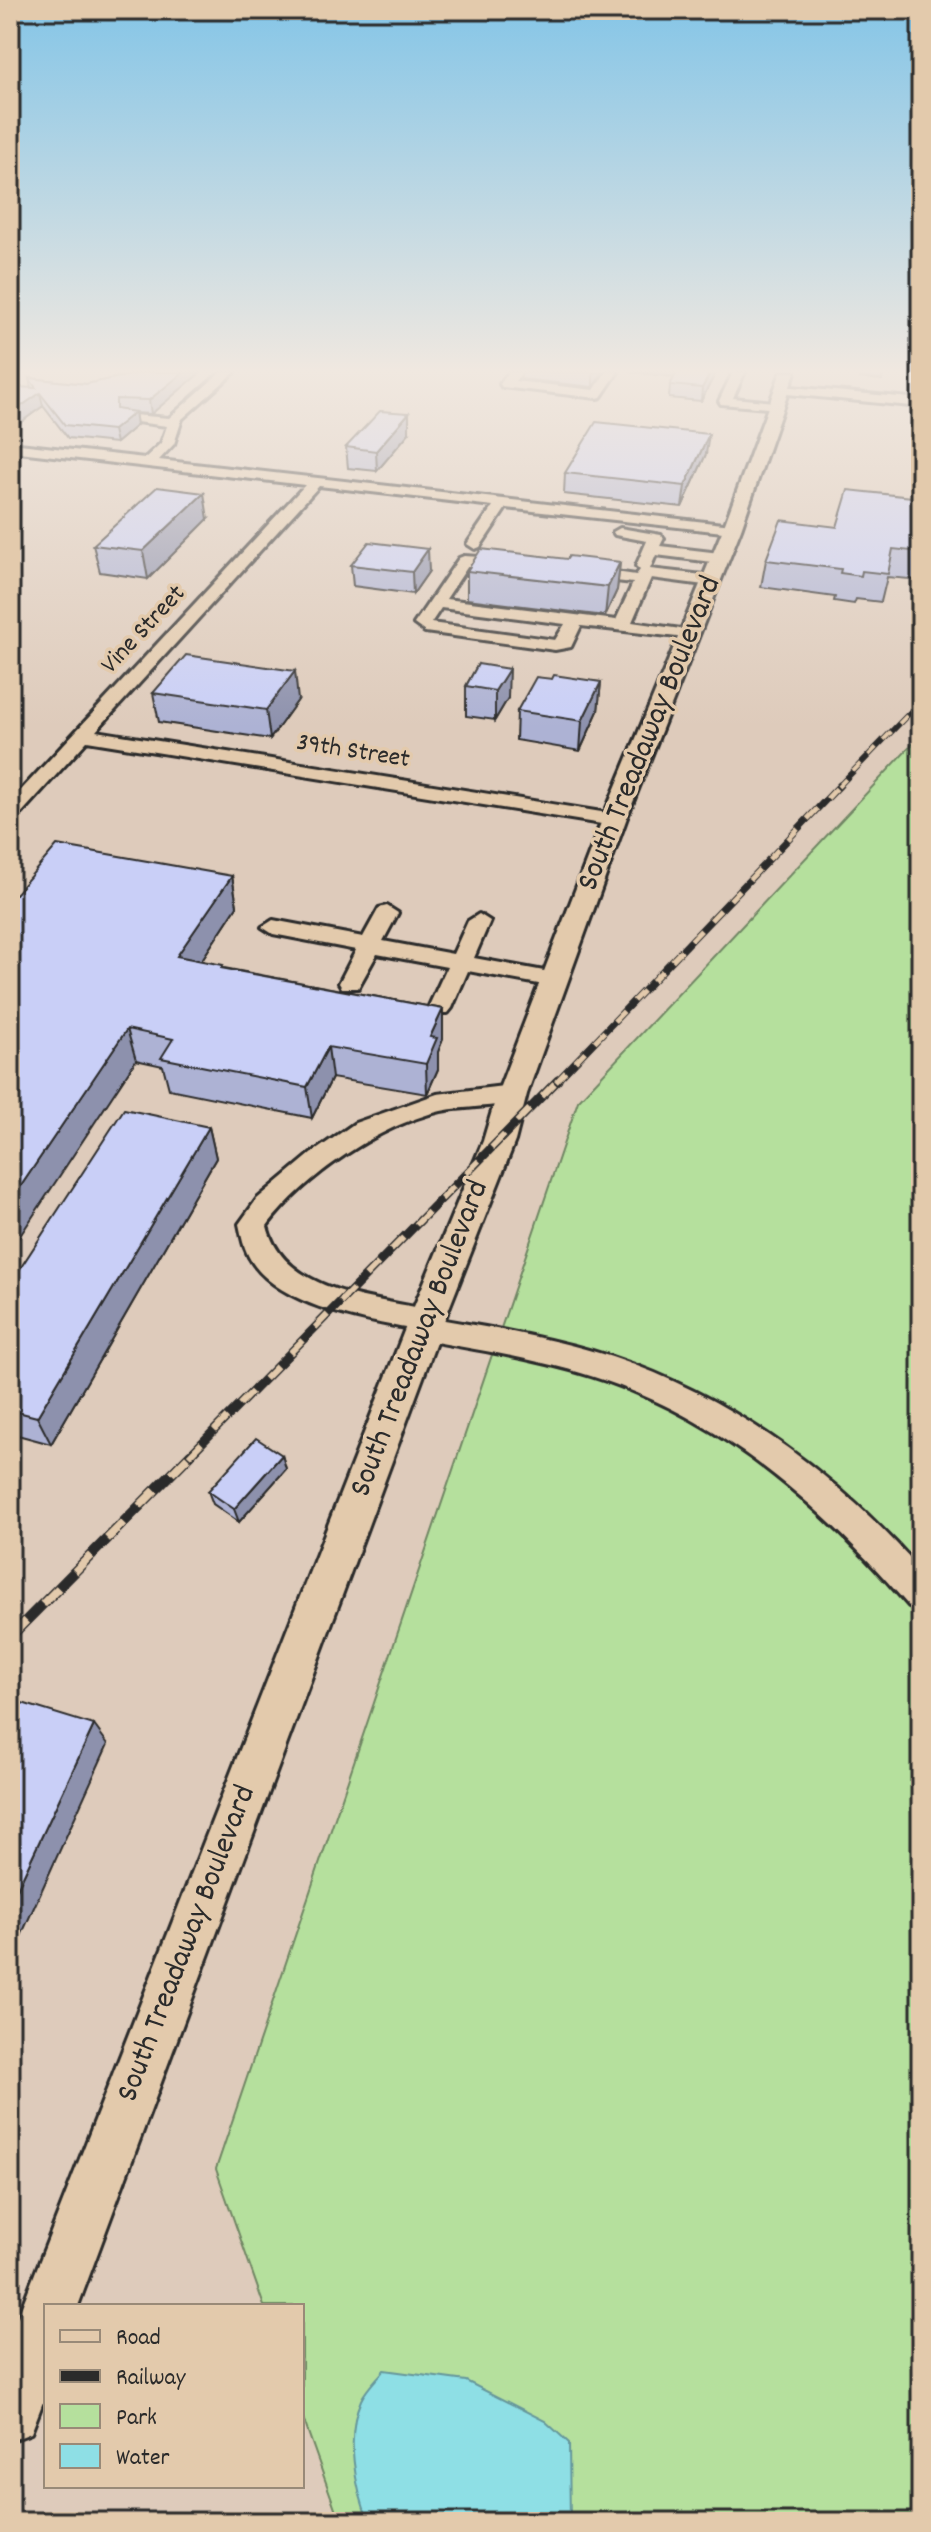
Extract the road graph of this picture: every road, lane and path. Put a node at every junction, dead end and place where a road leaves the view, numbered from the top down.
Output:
1 (308, 490) edge
2 (388, 490) edge
3 (745, 490) edge
4 (502, 503) junction
5 (592, 513) junction
6 (492, 518) junction
7 (583, 528) junction
8 (475, 544) dead end
9 (651, 550) junction
10 (721, 556) junction
11 (533, 567) edge
12 (564, 570) edge
13 (643, 573) junction
14 (436, 603) junction
15 (575, 620) junction
16 (622, 626) junction
17 (689, 635) junction
18 (83, 735) junction
19 (10, 814) edge
20 (614, 820) junction
21 (387, 913) dead end
22 (479, 921) dead end
23 (273, 927) dead end
24 (370, 945) junction
25 (461, 962) junction
26 (555, 980) junction
27 (350, 983) dead end
28 (440, 1008) edge
29 (512, 1094) junction
30 (425, 1324) junction
31 (921, 1595) edge
32 (51, 2304) edge
33 (44, 2323) edge
34 (10, 2412) edge

1 - 18 street, Vine Street
2 - 4 street
3 - 10 main road, South Treadaway Boulevard
4 - 5 street
4 - 6 street
5 - 7 street
5 - 10 street
6 - 7 street
6 - 8 street
7 - 9 street
9 - 10 street
9 - 13 street
10 - 13 street
10 - 17 main road, South Treadaway Boulevard
11 - 14 street
12 - 13 street
13 - 16 street
14 - 15 street
14 - 15 street
15 - 16 street
16 - 17 street
17 - 20 main road, South Treadaway Boulevard
18 - 19 street, Vine Street
18 - 20 street, 39th Street
20 - 26 main road, South Treadaway Boulevard
21 - 24 street
22 - 25 street
23 - 24 street
24 - 25 street
24 - 27 street
25 - 26 street
25 - 28 street
26 - 29 main road, South Treadaway Boulevard
29 - 30 main road, South Treadaway Boulevard
29 - 30 street
30 - 31 street
30 - 32 main road, South Treadaway Boulevard
33 - 34 main road

